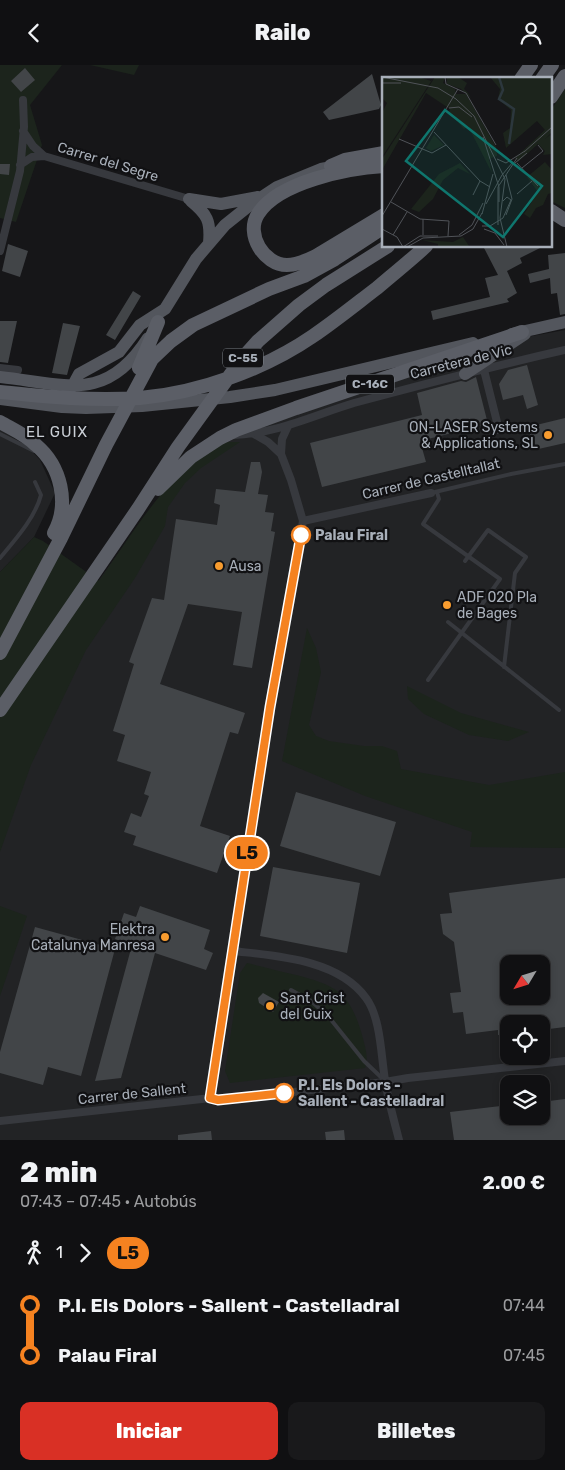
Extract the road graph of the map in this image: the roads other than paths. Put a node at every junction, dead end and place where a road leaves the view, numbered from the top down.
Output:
1 (531, 65) edge
2 (552, 65) edge
3 (565, 67) edge
4 (565, 76) edge
5 (522, 77) edge
6 (543, 77) edge
7 (552, 86) edge
8 (552, 96) edge
9 (23, 101) dead end
10 (23, 131) junction
11 (382, 153) edge
12 (44, 156) junction
13 (382, 160) edge
14 (20, 165) junction
15 (331, 166) junction
16 (382, 166) edge
17 (264, 196) junction
18 (189, 199) junction
19 (552, 205) edge
20 (552, 212) edge
21 (565, 213) edge
22 (382, 216) edge
23 (565, 220) edge
24 (382, 228) edge
25 (209, 243) junction
26 (386, 247) edge
27 (425, 247) edge
28 (0, 251) edge
29 (158, 322) joint
30 (565, 322) edge
31 (526, 331) junction
32 (565, 350) edge
33 (0, 368) edge
34 (18, 370) dead end
35 (484, 370) junction
36 (465, 374) junction
37 (0, 377) edge
38 (72, 387) junction
39 (0, 391) edge
40 (0, 399) edge
41 (106, 403) junction
42 (0, 422) edge
43 (288, 426) junction
44 (499, 430) dead end
45 (0, 434) edge
46 (254, 434) junction
47 (220, 438) junction
48 (106, 445) junction
49 (281, 454) junction
50 (47, 456) junction
51 (565, 463) edge
52 (35, 483) dead end
53 (434, 492) junction
54 (138, 509) junction
55 (303, 521) junction
56 (0, 559) edge
57 (466, 561) dead end
58 (20, 614) junction
59 (448, 622) dead end
60 (461, 633) junction
61 (0, 653) edge
62 (504, 667) junction
63 (428, 680) dead end
64 (0, 710) edge
65 (559, 710) dead end
66 (233, 951) junction
67 (291, 990) dead end
68 (565, 1061) edge
69 (385, 1082) junction
70 (210, 1098) junction
71 (0, 1121) edge
72 (399, 1140) edge

1 - 5 highway
2 - 6 highway
3 - 7 highway
4 - 8 highway
9 - 10 street
10 - 12 street
10 - 14 street
11 - 15 highway
12 - 14 street, Carrer del Segre
12 - 18 street, Carrer del Segre
13 - 15 main road
14 - 28 street
15 - 17 main road
16 - 22 highway
17 - 18 main road
17 - 25 main road
18 - 25 main road
19 - 21 main road
20 - 23 highway
24 - 48 highway
25 - 38 main road
26 - 54 highway, C-55
27 - 41 highway
29 - 38 main road
29 - 48 highway
30 - 31 main road, C-16C
31 - 36 main road
31 - 41 main road, C-16C
31 - 47 highway, C-16C
32 - 35 street, Carretera de Vic
33 - 34 street
35 - 36 street, Carretera de Vic
35 - 44 street
36 - 43 street, Carretera de Vic
37 - 38 main road
39 - 41 highway
40 - 41 main road, C-16C
42 - 50 highway
43 - 46 street, Carretera de Vic
43 - 49 street
45 - 50 lane
46 - 47 street, Carretera de Vic
46 - 49 street
47 - 54 highway, C-16C
48 - 58 highway
49 - 55 street
50 - 58 highway
51 - 53 lane, Carrer de Castelltallat
52 - 56 lane
53 - 55 street, Carrer de Castelltallat
53 - 60 lane
54 - 64 highway, C-55
55 - 66 street
57 - 62 lane
58 - 61 highway
59 - 60 lane
60 - 62 lane
60 - 63 lane
62 - 65 lane
66 - 69 street
66 - 70 street
67 - 69 lane
68 - 69 street, Carrer de Sallent
69 - 70 street, Carrer de Sallent
69 - 72 street
70 - 71 street, Carrer de Sallent

